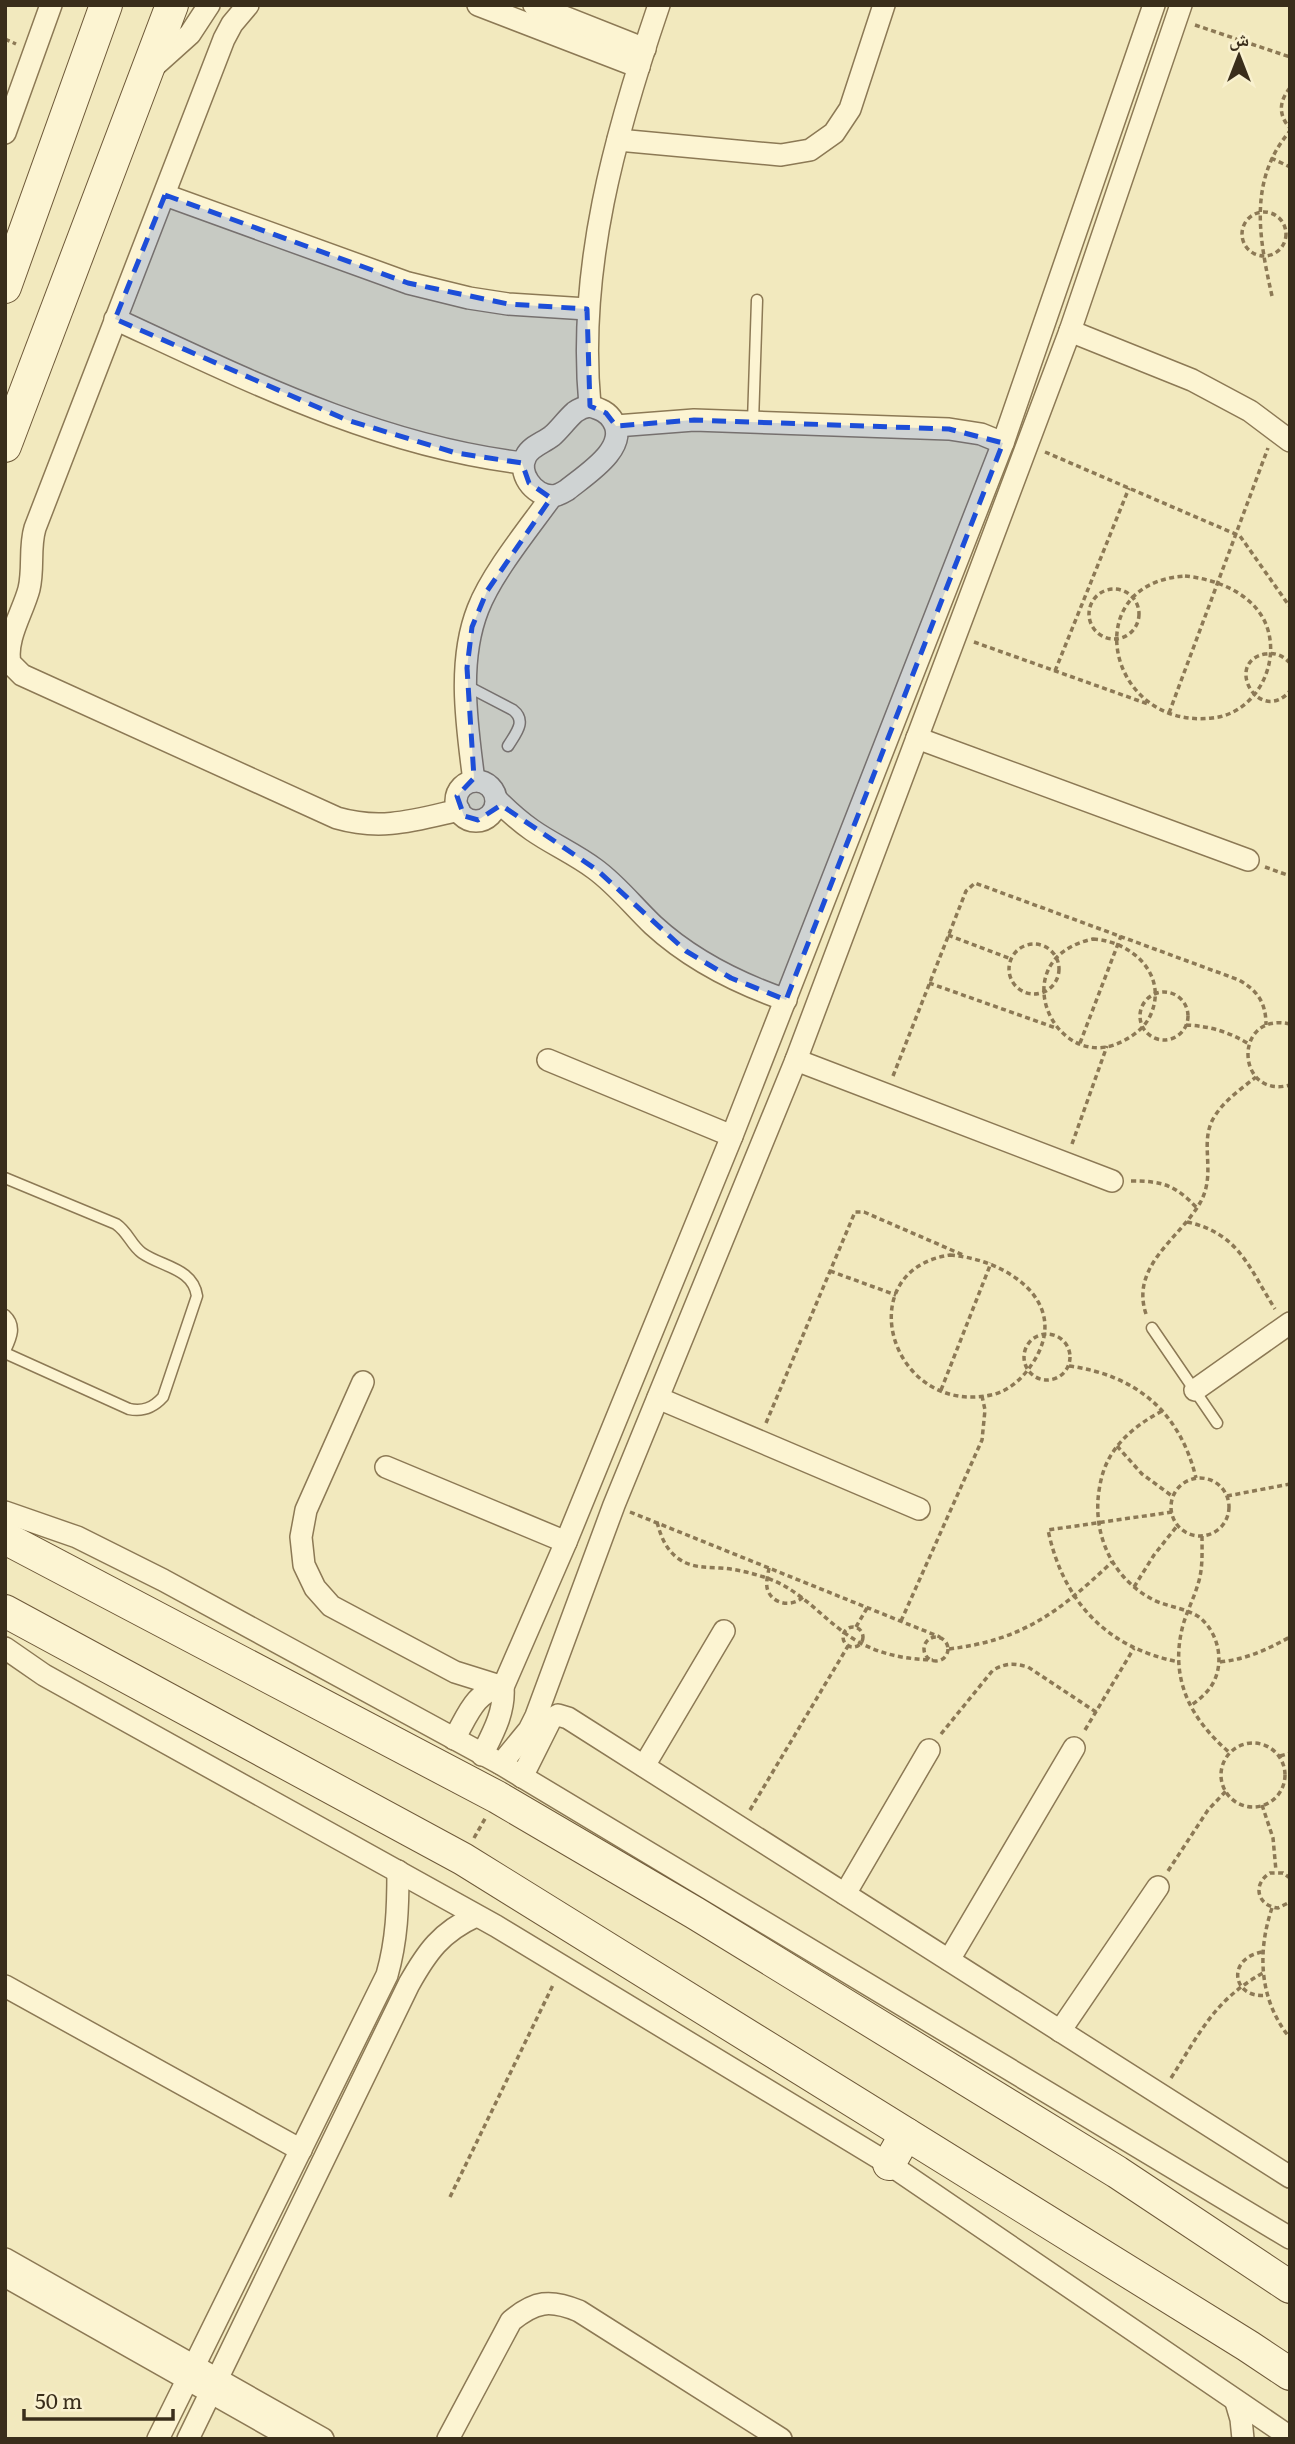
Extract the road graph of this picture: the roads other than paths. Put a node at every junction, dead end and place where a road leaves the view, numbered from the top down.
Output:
1 (51, 5) edge
2 (106, 5) edge
3 (172, 5) edge
4 (209, 5) edge
5 (248, 5) edge
6 (478, 5) edge
7 (534, 5) edge
8 (659, 5) edge
9 (884, 5) edge
10 (1154, 5) edge
11 (1179, 12) edge
12 (642, 58) junction
13 (149, 70) junction
14 (5, 133) edge
15 (618, 140) junction
16 (165, 195) junction
17 (5, 287) edge
18 (757, 300) dead end
19 (587, 309) junction
20 (115, 319) junction
21 (1070, 331) junction
22 (590, 407) junction
23 (753, 422) junction
24 (616, 426) junction
25 (1282, 435) edge
26 (1003, 443) junction
27 (5, 446) edge
28 (523, 463) junction
29 (552, 496) junction
30 (7, 649) edge
31 (10, 671) edge
32 (467, 686) junction
33 (917, 738) junction
34 (509, 746) dead end
35 (474, 781) junction
36 (496, 799) junction
37 (459, 810) junction
38 (478, 820) junction
39 (533, 831) junction
40 (1248, 860) road end
41 (786, 1000) junction
42 (548, 1060) dead end
43 (796, 1060) junction
44 (733, 1136) junction
45 (5, 1178) edge
46 (1112, 1181) road end
47 (5, 1315) edge
48 (1288, 1324) edge
49 (1152, 1328) road end
50 (5, 1352) edge
51 (363, 1382) dead end
52 (1195, 1390) junction
53 (657, 1398) junction
54 (1217, 1423) dead end
55 (386, 1467) dead end
56 (919, 1509) dead end
57 (5, 1512) edge
58 (5, 1538) edge
59 (566, 1542) junction
60 (5, 1611) edge
61 (724, 1631) dead end
62 (5, 1648) edge
63 (503, 1688) junction
64 (454, 1739) junction
65 (1074, 1748) road end
66 (929, 1750) road end
67 (491, 1759) junction
68 (644, 1766) junction
69 (522, 1777) junction
70 (398, 1871) junction
71 (1158, 1887) road end
72 (845, 1894) junction
73 (702, 1901) junction
74 (476, 1916) junction
75 (949, 1960) junction
76 (5, 1986) edge
77 (1060, 2031) junction
78 (906, 2134) junction
79 (301, 2150) junction
80 (889, 2164) junction
81 (1117, 2172) junction
82 (1290, 2177) edge
83 (1290, 2238) edge
84 (5, 2259) edge
85 (5, 2276) edge
86 (1290, 2287) edge
87 (1290, 2310) edge
88 (1248, 2346) junction
89 (1290, 2363) edge
90 (191, 2372) junction
91 (1290, 2374) edge
92 (214, 2386) junction
93 (1236, 2402) junction
94 (1290, 2437) edge
95 (158, 2439) edge
96 (188, 2439) edge
97 (293, 2439) edge
98 (323, 2439) edge
99 (448, 2439) edge
100 (781, 2439) edge
101 (1243, 2439) edge

1 - 14 street
2 - 17 main road
3 - 13 main road
4 - 13 street
5 - 16 street
6 - 12 street
7 - 12 street
8 - 12 street
9 - 15 street
10 - 26 street
11 - 21 street
12 - 15 street
13 - 27 main road
15 - 19 street
16 - 19 street
16 - 20 street
18 - 23 lane
19 - 22 street
20 - 28 street
20 - 30 street
21 - 25 street
21 - 33 street
22 - 24 street
22 - 28 street
23 - 24 street
23 - 26 street
24 - 29 street
26 - 41 street
28 - 29 street
29 - 32 street
30 - 31 street
31 - 37 street
32 - 34 lane
32 - 35 street
33 - 40 street
33 - 43 street
35 - 36 street
35 - 37 street
36 - 38 street
36 - 39 street
37 - 38 street
38 - 39 street
39 - 41 street
41 - 44 street
42 - 44 street
43 - 46 street
43 - 53 street
44 - 59 street
45 - 50 lane
47 - 50 lane
48 - 52 street
49 - 52 lane
51 - 63 street
52 - 54 lane
53 - 56 street
53 - 67 street
55 - 59 street
57 - 64 street
58 - 73 main road
59 - 63 street
60 - 78 main road
61 - 68 street
62 - 70 street
63 - 64 street
63 - 67 street
64 - 67 street
65 - 75 street
66 - 72 street
67 - 69 street
68 - 69 street
68 - 72 street
69 - 73 street
70 - 74 street
70 - 79 street
71 - 77 street
72 - 75 street
73 - 81 main road
73 - 83 street
74 - 80 street
74 - 92 street
75 - 77 street
76 - 79 street
77 - 82 street
78 - 80 main road
78 - 88 main road
79 - 90 street
80 - 93 street
81 - 86 main road
81 - 87 main road
84 - 90 street
85 - 90 street
88 - 89 main road
88 - 91 main road
90 - 92 street
90 - 95 street
92 - 96 street
92 - 97 street
92 - 98 street
93 - 94 street
93 - 101 street
99 - 100 street

